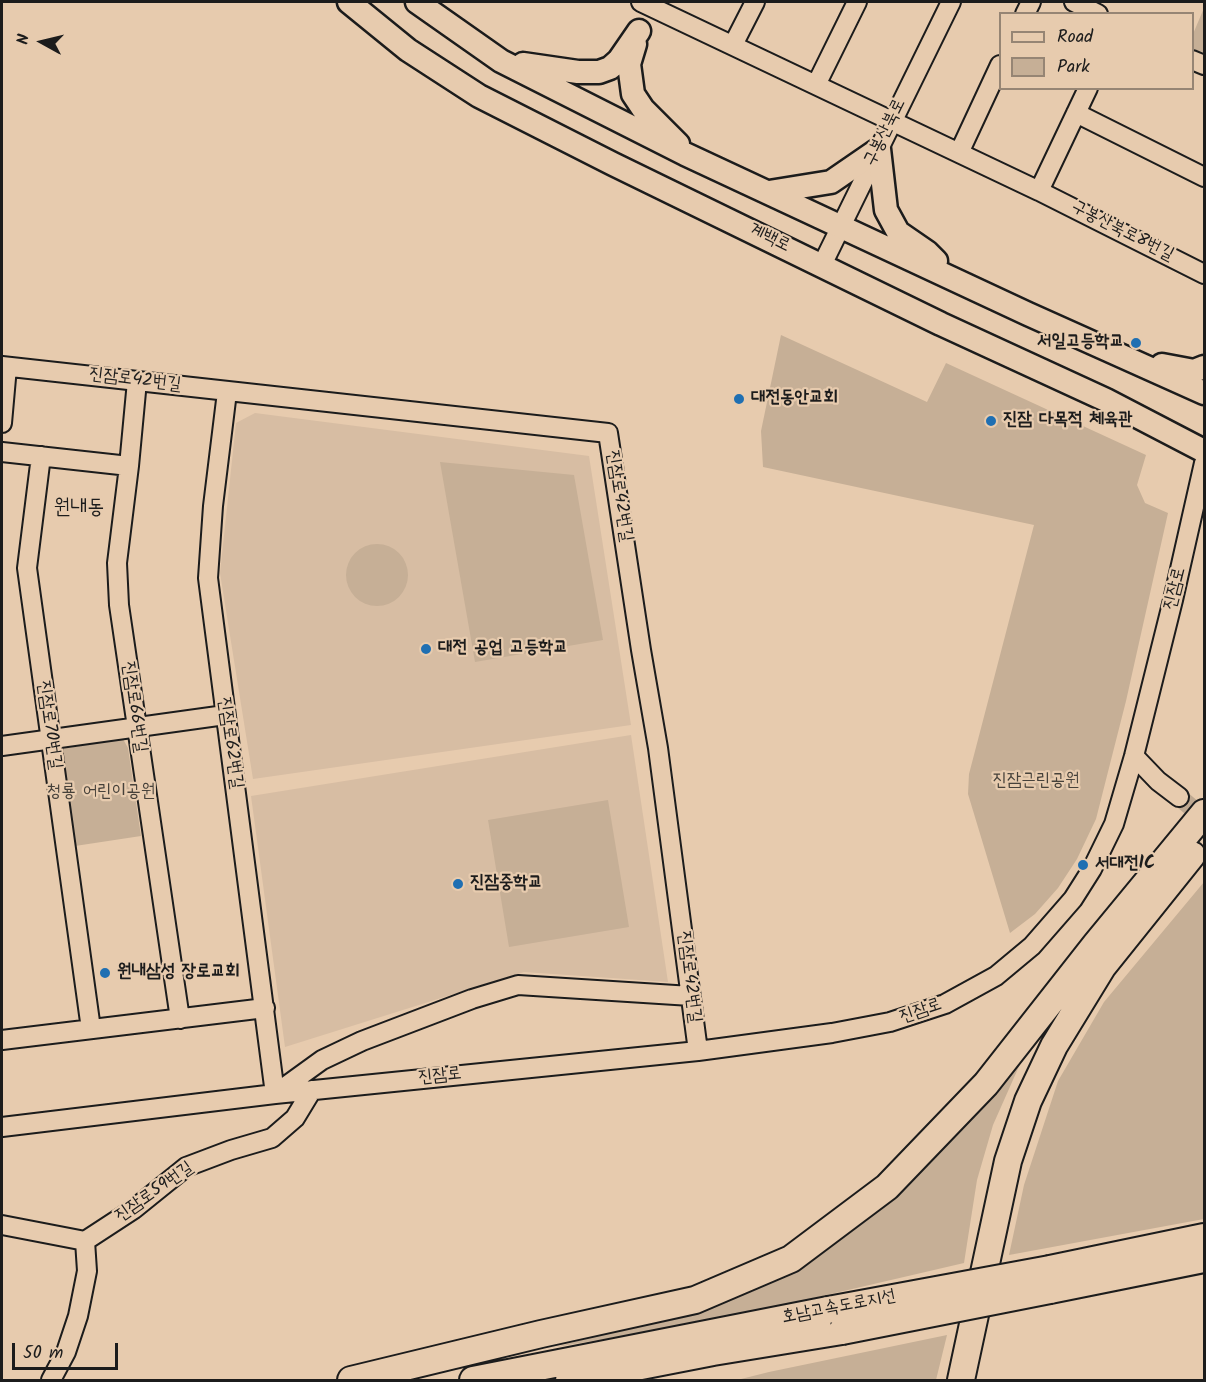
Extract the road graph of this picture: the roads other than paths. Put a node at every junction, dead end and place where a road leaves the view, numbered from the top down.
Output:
1 (349, 2) edge
2 (417, 2) edge
3 (755, 2) edge
4 (857, 2) edge
5 (951, 2) edge
6 (1074, 2) edge
7 (649, 3) edge
8 (1094, 12) edge
9 (639, 31) junction
10 (734, 45) junction
11 (501, 61) junction
12 (999, 67) edge
13 (816, 85) junction
14 (1087, 90) edge
15 (1076, 113) junction
16 (892, 121) junction
17 (879, 149) junction
18 (959, 153) junction
19 (685, 154) junction
20 (1204, 177) edge
21 (1039, 191) junction
22 (769, 192) junction
23 (841, 226) junction
24 (822, 265) junction
25 (1204, 273) edge
26 (954, 279) junction
27 (1134, 362) junction
28 (4, 367) edge
29 (1204, 367) edge
30 (137, 381) junction
31 (226, 392) junction
32 (1204, 393) edge
33 (2, 423) edge
34 (1204, 451) edge
35 (2, 452) edge
36 (41, 456) junction
37 (1204, 463) edge
38 (129, 466) junction
39 (225, 715) junction
40 (136, 728) junction
41 (49, 739) junction
42 (2, 746) edge
43 (1134, 756) junction
44 (1179, 797) tunnel mouth
45 (1204, 813) edge
46 (1204, 839) edge
47 (1096, 944) junction
48 (692, 996) junction
49 (265, 1008) junction
50 (180, 1019) junction
51 (91, 1029) junction
52 (2, 1040) edge
53 (698, 1051) junction
54 (312, 1090) junction
55 (276, 1094) junction
56 (2, 1126) edge
57 (2, 1225) edge
58 (1204, 1237) edge
59 (85, 1241) junction
60 (1204, 1258) edge
61 (1050, 1279) junction
62 (713, 1352) junction
63 (51, 1380) edge
64 (351, 1380) edge
65 (473, 1380) edge
66 (569, 1380) edge
67 (646, 1380) edge
68 (945, 1380) edge
69 (961, 1380) edge

1 - 24 main road, 계백로
2 - 11 main road
3 - 10 street
4 - 13 street
5 - 16 street, 구봉산북로
6 - 8 street
7 - 9 street
7 - 10 street, 구봉산북로8번길
9 - 11 main road
9 - 19 main road
10 - 13 street, 구봉산북로8번길
11 - 19 main road
12 - 18 street
13 - 16 street, 구봉산북로8번길
14 - 15 street
15 - 20 street
15 - 21 street
16 - 17 street, 구봉산북로
16 - 18 street, 구봉산북로8번길
17 - 22 main road
17 - 23 street, 구봉산북로
17 - 26 main road
18 - 21 street, 구봉산북로8번길
19 - 22 main road
21 - 25 street, 구봉산북로8번길
22 - 23 main road
23 - 24 street, 구봉산북로
23 - 26 main road
24 - 34 main road, 계백로
26 - 27 main road
27 - 29 main road
27 - 32 main road
28 - 30 street, 진잠로42번길
28 - 33 street, 진잠로42번길
30 - 31 street, 진잠로42번길
30 - 38 street, 진잠로66번길
31 - 39 street, 진잠로62번길
31 - 48 street, 진잠로42번길
35 - 36 street
36 - 38 street
36 - 41 street, 진잠로70번길
37 - 43 street, 진잠로
38 - 40 street, 진잠로66번길
39 - 40 street
39 - 49 street, 진잠로62번길
40 - 41 street
40 - 50 street, 진잠로66번길
41 - 42 street
41 - 51 street, 진잠로70번길
43 - 44 street
43 - 53 street, 진잠로
45 - 47 highway
46 - 69 highway
47 - 64 highway
47 - 68 highway
48 - 53 street, 진잠로42번길
48 - 55 street, 진잠로
49 - 50 street
49 - 55 street, 진잠로62번길
50 - 51 street
51 - 52 street
53 - 54 street, 진잠로
54 - 55 street, 진잠로
54 - 59 street, 진잠로59번길
55 - 56 street, 진잠로
57 - 59 street
58 - 61 highway, 호남고속도로지선
59 - 63 street
60 - 61 highway, 호남고속도로지선
61 - 62 highway, 호남고속도로지선, bridge
61 - 65 highway, 호남고속도로지선, bridge
62 - 66 highway, 호남고속도로지선
62 - 67 highway

